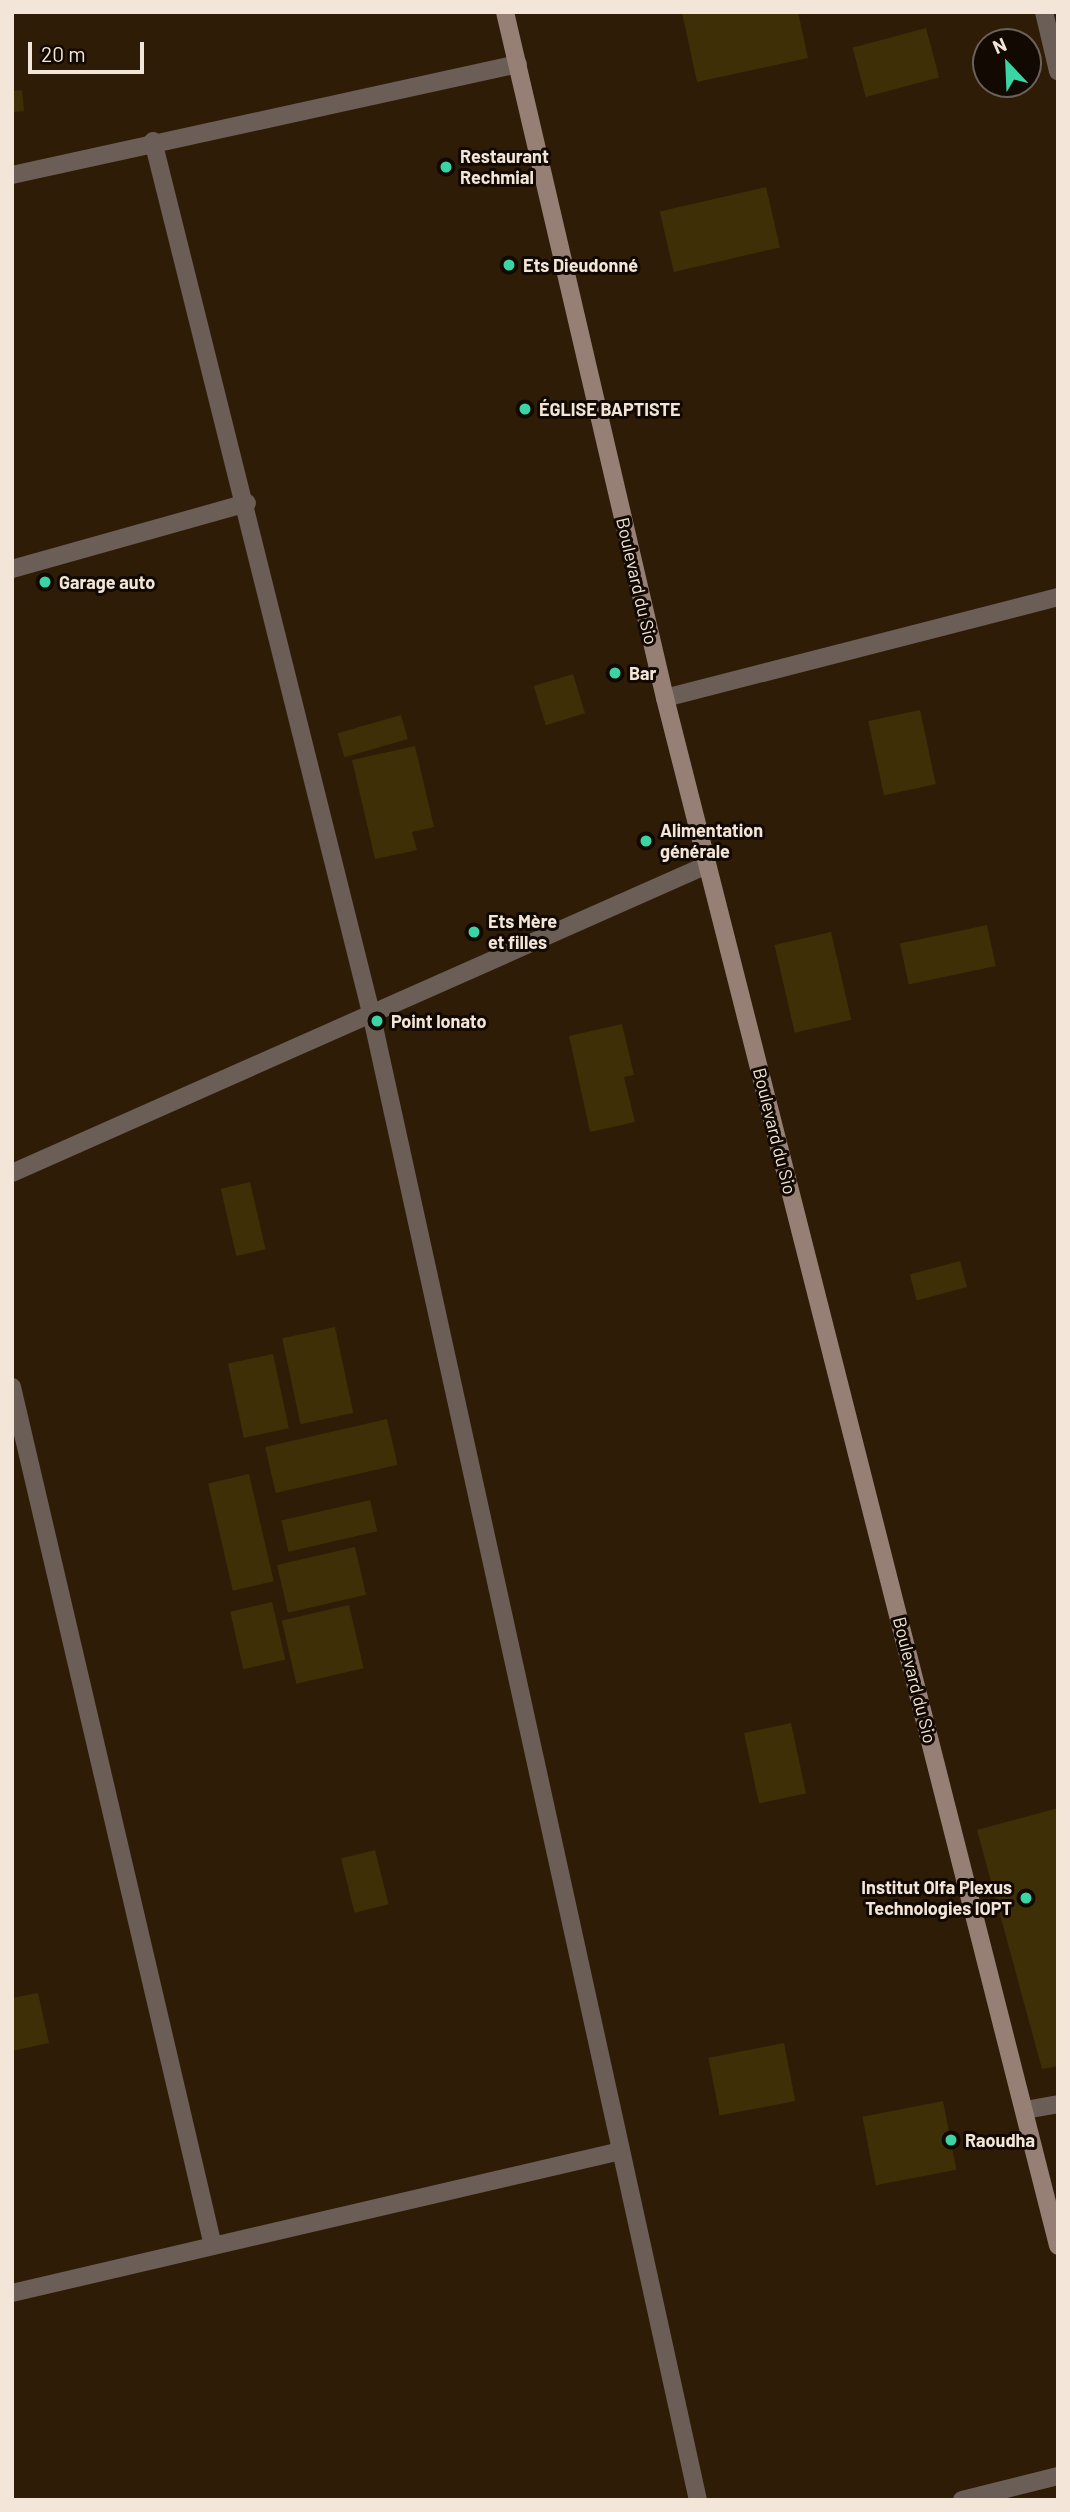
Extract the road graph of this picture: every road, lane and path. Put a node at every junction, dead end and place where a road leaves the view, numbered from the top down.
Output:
1 (505, 12) edge
2 (1044, 12) edge
3 (518, 64) junction
4 (1058, 71) edge
5 (152, 141) junction
6 (12, 175) edge
7 (247, 503) junction
8 (12, 569) edge
9 (1058, 597) edge
10 (664, 698) junction
11 (707, 865) junction
12 (371, 1013) junction
13 (12, 1173) edge
14 (12, 1387) edge
15 (1058, 2104) edge
16 (1025, 2110) junction
17 (621, 2151) junction
18 (213, 2246) junction
19 (1058, 2246) edge
20 (12, 2293) edge
21 (1058, 2476) edge
22 (698, 2500) edge
23 (962, 2500) edge

1 - 3 street, Boulevard du Sio
2 - 4 street
3 - 5 street
3 - 10 street, Boulevard du Sio
5 - 6 street
5 - 7 street
7 - 8 street
7 - 12 street
9 - 10 street
10 - 11 street, Boulevard du Sio
11 - 12 street
11 - 16 street, Boulevard du Sio
12 - 13 street
12 - 17 street
14 - 18 street
15 - 16 street
16 - 19 street, Boulevard du Sio
17 - 18 street
17 - 22 street
18 - 20 street
21 - 23 street

